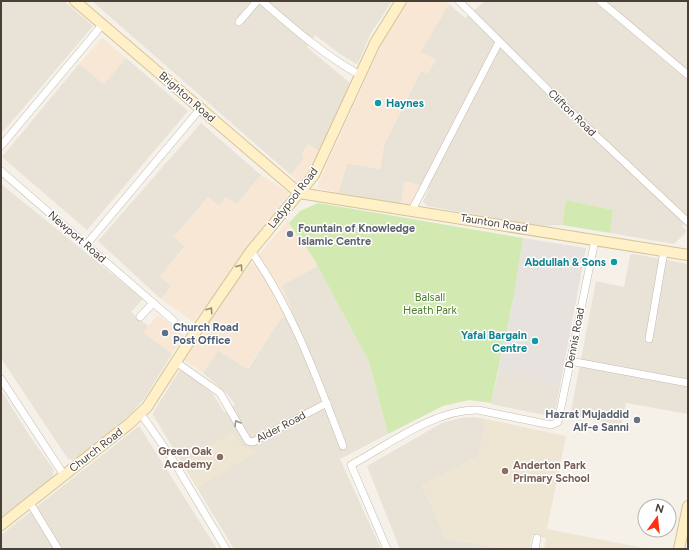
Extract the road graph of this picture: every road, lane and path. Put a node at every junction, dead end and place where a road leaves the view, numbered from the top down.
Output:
1 (75, 1) edge
2 (257, 1) edge
3 (262, 1) edge
4 (401, 1) edge
5 (459, 1) edge
6 (600, 1) edge
7 (239, 22) dead end
8 (102, 25) junction
9 (499, 42) junction
10 (687, 71) edge
11 (360, 75) junction
12 (200, 109) junction
13 (1, 146) edge
14 (1, 171) edge
15 (299, 193) junction
16 (412, 210) junction
17 (688, 222) edge
18 (595, 240) junction
19 (86, 245) junction
20 (251, 251) junction
21 (664, 251) junction
22 (688, 255) edge
23 (152, 302) junction
24 (140, 317) dead end
25 (174, 321) dead end
26 (649, 339) dead end
27 (570, 361) junction
28 (176, 362) junction
29 (1, 379) edge
30 (688, 383) edge
31 (326, 403) junction
32 (141, 414) junction
33 (343, 446) dead end
34 (64, 475) junction
35 (30, 503) junction
36 (688, 506) edge
37 (686, 523) edge
38 (1, 525) edge
39 (537, 538) dead end
40 (58, 549) edge
41 (226, 549) edge
42 (387, 549) edge
43 (535, 549) edge
44 (679, 549) edge

1 - 8 street, Brighton Road
2 - 7 street
3 - 11 street
4 - 11 street, Ladypool Road
5 - 9 street, Clifton Road
6 - 10 street
8 - 12 street, Brighton Road
8 - 13 street
9 - 16 street
9 - 17 street, Clifton Road
11 - 15 street, Ladypool Road
12 - 15 street, Brighton Road
12 - 19 street
14 - 19 street, Newport Road
15 - 16 street, Taunton Road
15 - 20 street, Ladypool Road
16 - 18 street, Taunton Road
18 - 21 street, Taunton Road
18 - 27 street, Dennis Road
19 - 23 street, Newport Road
28 -> 20 street, Ladypool Road
20 - 31 street
21 - 22 street, Taunton Road
21 - 26 street
23 - 24 street
23 - 25 street, Newport Road
27 - 30 street
27 - 42 street, Dennis Road
31 -> 28 street, Alder Road
28 - 32 street, Church Road
29 - 34 street
31 - 33 street
32 - 34 street, Church Road
32 - 41 street
34 - 35 street, Church Road
35 - 38 street, Church Road
35 - 40 street
36 - 37 street
37 - 44 street
39 - 43 street

